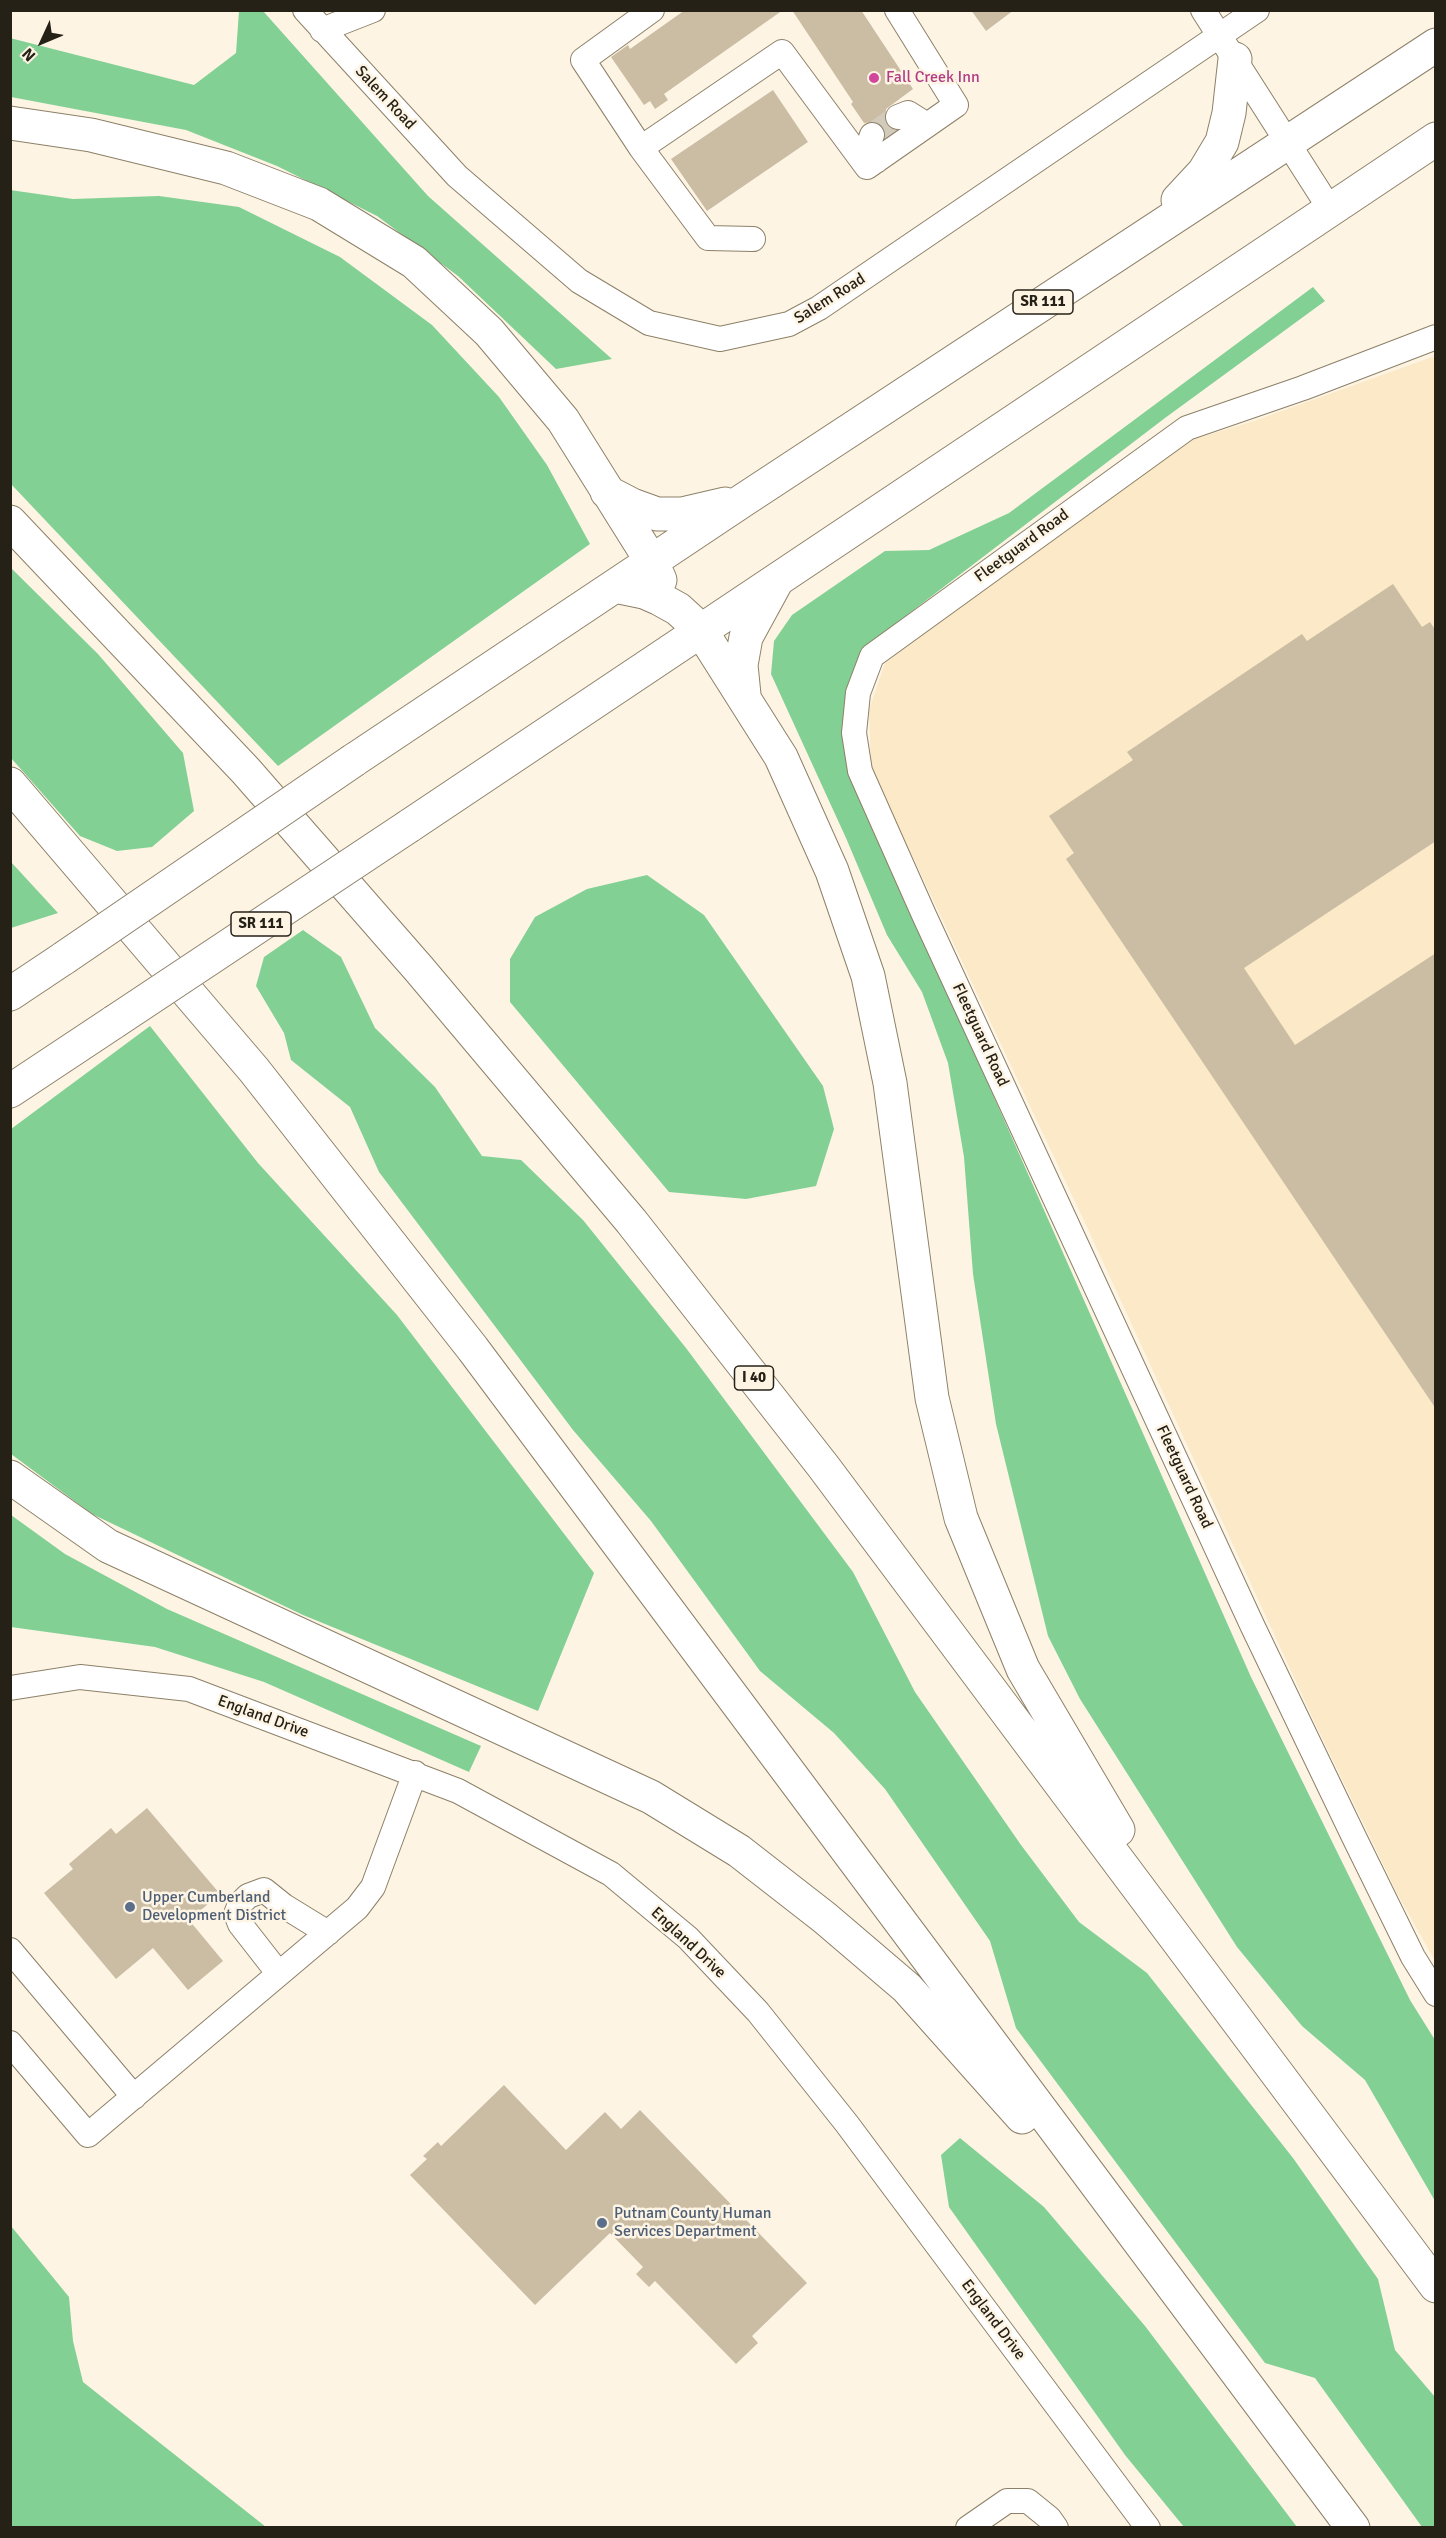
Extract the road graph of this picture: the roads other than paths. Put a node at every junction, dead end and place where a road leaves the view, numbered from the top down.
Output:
1 (304, 10) edge
2 (373, 10) edge
3 (652, 10) edge
4 (897, 10) edge
5 (1203, 10) edge
6 (1257, 10) edge
7 (322, 30) junction
8 (1436, 45) edge
9 (1227, 48) junction
10 (1436, 52) edge
11 (1401, 67) junction
12 (898, 117) dead end
13 (10, 123) edge
14 (927, 125) junction
15 (872, 135) dead end
16 (1436, 139) edge
17 (1288, 141) junction
18 (641, 148) junction
19 (876, 161) junction
20 (1330, 209) junction
21 (753, 239) dead end
22 (1120, 252) junction
23 (1436, 337) edge
24 (607, 492) junction
25 (742, 501) junction
26 (10, 522) edge
27 (652, 562) junction
28 (780, 576) junction
29 (615, 586) junction
30 (664, 601) junction
31 (700, 629) junction
32 (634, 674) junction
33 (744, 695) junction
34 (10, 783) edge
35 (10, 994) edge
36 (10, 1091) edge
37 (10, 1477) edge
38 (10, 1688) edge
39 (415, 1773) junction
40 (328, 1933) junction
41 (10, 1950) edge
42 (279, 1974) junction
43 (1205, 1976) junction
44 (1436, 1995) edge
45 (10, 2043) edge
46 (134, 2097) junction
47 (1172, 2285) junction
48 (1436, 2286) edge
49 (968, 2528) edge
50 (1056, 2528) edge
51 (1148, 2528) edge
52 (1353, 2528) edge

1 - 7 street, Salem Road
2 - 7 street
3 - 18 street
4 - 14 street
5 - 9 street
6 - 9 street, Salem Road
7 - 9 street, Salem Road
8 - 11 highway, SR 111
9 - 17 street
9 - 22 highway
10 - 11 highway
11 - 17 highway, SR 111
12 - 14 street
13 - 24 highway
14 - 19 street
15 - 19 street
16 - 20 highway, SR 111
17 - 20 street
17 - 22 highway, SR 111
18 - 19 street
18 - 21 street
20 - 28 highway, SR 111
22 - 25 highway, SR 111
23 - 44 street, Fleetguard Road
24 - 25 highway
24 - 27 highway
25 - 27 highway, SR 111
26 - 43 highway, I 40
27 - 29 highway, SR 111
27 - 30 highway
28 - 31 highway, SR 111
28 - 33 highway
29 - 30 highway
29 - 35 highway, SR 111, bridge
30 - 31 highway
30 - 32 highway
31 - 32 highway, SR 111
31 - 33 highway
32 - 36 highway, SR 111, bridge
33 - 43 highway
34 - 47 highway
37 - 47 highway
38 - 39 street, England Drive
39 - 40 street
39 - 51 street, England Drive
40 - 42 street
40 - 42 street
41 - 46 street
42 - 46 street
43 - 48 highway, I 40
45 - 46 street
47 - 52 highway
49 - 50 street

